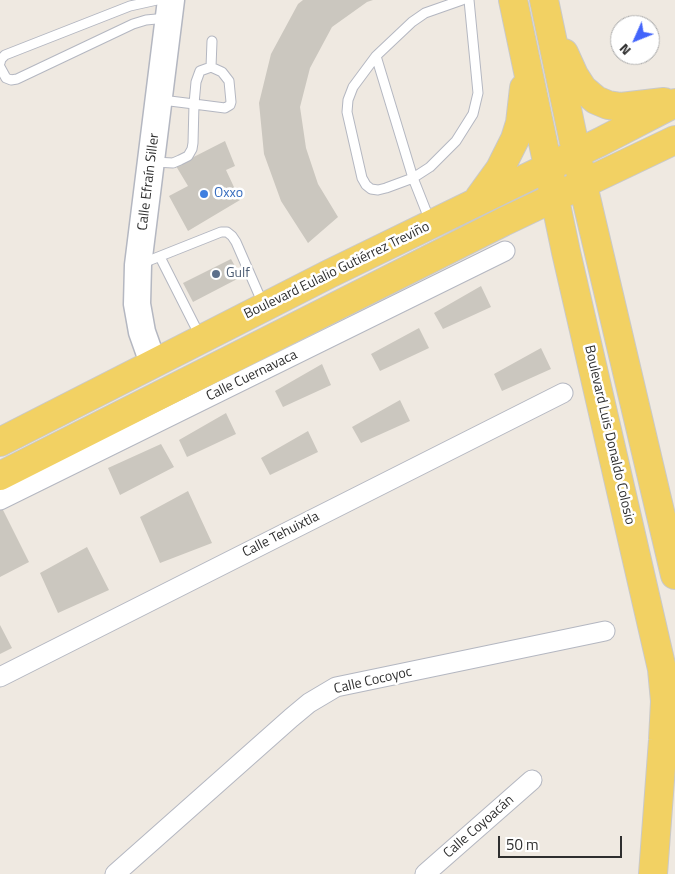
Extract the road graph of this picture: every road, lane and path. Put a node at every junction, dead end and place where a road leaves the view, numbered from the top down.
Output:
1 (462, 0) edge
2 (469, 0) edge
3 (513, 0) edge
4 (165, 6) edge
5 (545, 6) edge
6 (212, 41) dead end
7 (376, 56) junction
8 (0, 63) edge
9 (0, 67) edge
10 (211, 67) junction
11 (528, 69) junction
12 (160, 100) junction
13 (675, 102) edge
14 (194, 104) junction
15 (675, 140) edge
16 (576, 153) junction
17 (152, 162) junction
18 (548, 167) junction
19 (413, 178) junction
20 (583, 185) junction
21 (555, 198) junction
22 (477, 201) junction
23 (503, 222) junction
24 (431, 224) junction
25 (505, 251) dead end
26 (566, 252) junction
27 (149, 261) junction
28 (265, 306) junction
29 (201, 339) junction
30 (237, 356) junction
31 (153, 363) junction
32 (563, 393) dead end
33 (0, 442) edge
34 (0, 475) edge
35 (0, 500) edge
36 (675, 575) edge
37 (606, 631) dead end
38 (0, 677) edge
39 (532, 780) dead end
40 (115, 874) edge
41 (425, 874) edge
42 (653, 874) edge

1 - 7 lane
2 - 19 lane
3 - 11 main road, Boulevard Luis Donaldo Colosio
4 - 8 lane
4 - 9 lane
4 - 12 street, Calle Efraín Siller
5 - 13 main road
5 - 16 main road
6 - 10 lane
7 - 19 lane
7 - 19 lane
10 - 14 lane
10 - 14 lane
11 - 18 main road, Boulevard Luis Donaldo Colosio
11 - 22 main road
12 - 14 lane
12 - 17 street, Calle Efraín Siller
13 - 16 main road, Boulevard Eulalio Gutiérrez Treviño
14 - 17 lane
15 - 20 main road
16 - 18 main road, Boulevard Eulalio Gutiérrez Treviño
16 - 20 main road
17 - 27 street, Calle Efraín Siller
18 - 21 main road, Boulevard Luis Donaldo Colosio
18 - 22 main road, Boulevard Eulalio Gutiérrez Treviño
19 - 24 lane
20 - 21 main road
20 - 36 main road
21 - 23 main road
21 - 26 main road, Boulevard Luis Donaldo Colosio
22 - 24 main road, Boulevard Eulalio Gutiérrez Treviño
23 - 26 main road
23 - 30 main road
24 - 28 main road, Boulevard Eulalio Gutiérrez Treviño
25 - 35 street, Calle Cuernavaca
26 - 42 main road, Boulevard Luis Donaldo Colosio
27 - 28 lane
27 - 29 lane
27 - 31 street, Calle Efraín Siller
28 - 29 main road, Boulevard Eulalio Gutiérrez Treviño
29 - 31 main road, Boulevard Eulalio Gutiérrez Treviño
30 - 31 main road
30 - 34 main road
31 - 33 main road, Boulevard Eulalio Gutiérrez Treviño
31 - 34 main road
32 - 38 street, Calle Tehuixtla
37 - 40 street, Calle Cocoyoc
39 - 41 street, Calle Coyoacán

